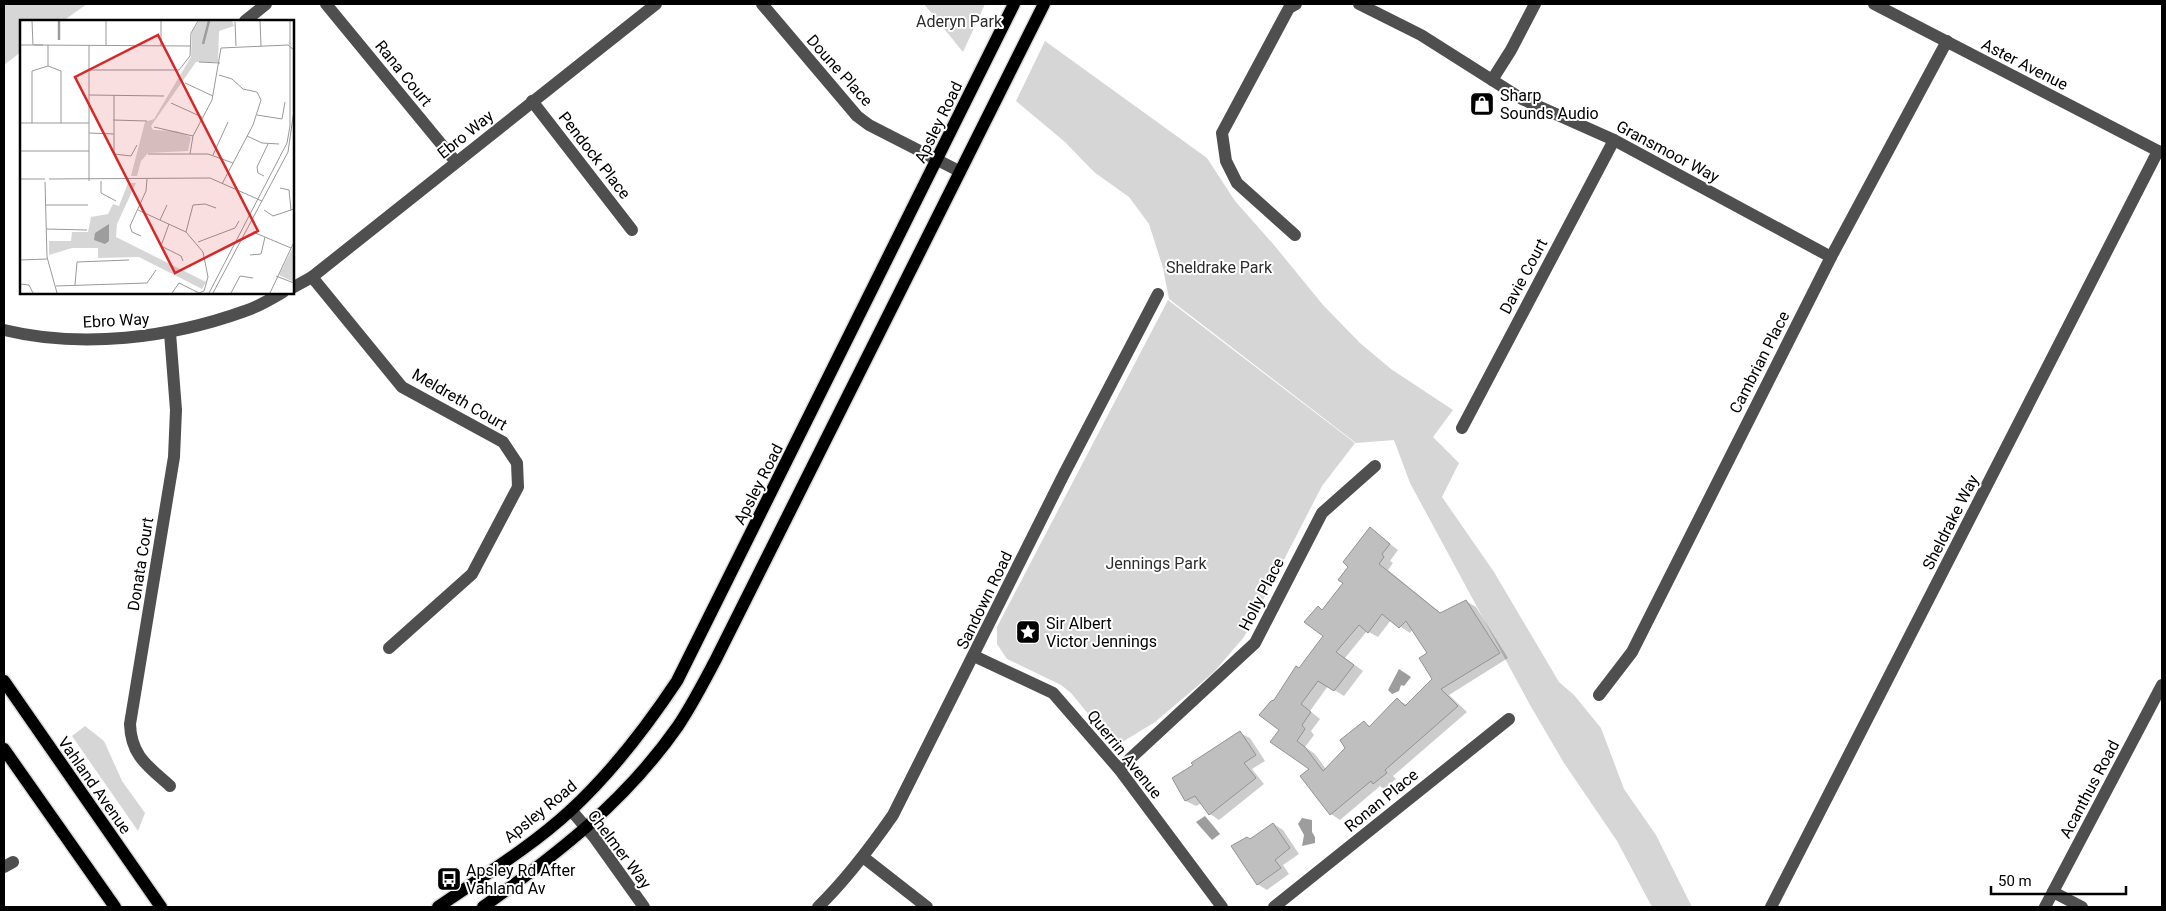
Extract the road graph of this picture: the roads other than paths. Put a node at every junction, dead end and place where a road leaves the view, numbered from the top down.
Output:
1 (266, 4) edge
2 (326, 4) edge
3 (656, 4) edge
4 (762, 4) edge
5 (1014, 4) edge
6 (1044, 4) edge
7 (1296, 4) edge
8 (1359, 4) edge
9 (1535, 4) edge
10 (1874, 4) edge
11 (246, 20) edge
12 (1946, 41) junction
13 (1492, 80) junction
14 (532, 101) junction
15 (1614, 140) junction
16 (2160, 152) edge
17 (937, 160) junction
18 (456, 162) junction
19 (958, 171) junction
20 (632, 230) dead end
21 (1295, 235) dead end
22 (1831, 257) junction
23 (312, 277) junction
24 (294, 287) edge
25 (279, 294) edge
26 (1158, 294) dead end
27 (4, 330) edge
28 (170, 332) junction
29 (1462, 428) dead end
30 (1376, 466) dead end
31 (389, 648) dead end
32 (974, 656) junction
33 (4, 681) edge
34 (2162, 685) edge
35 (1599, 695) dead end
36 (1509, 719) dead end
37 (4, 749) edge
38 (1119, 769) junction
39 (170, 786) dead end
40 (571, 810) junction
41 (586, 828) junction
42 (863, 857) junction
43 (2053, 892) junction
44 (115, 907) edge
45 (161, 907) edge
46 (438, 907) edge
47 (483, 907) edge
48 (644, 907) edge
49 (818, 907) edge
50 (927, 907) edge
51 (1222, 907) edge
52 (1274, 907) edge
53 (1771, 907) edge
54 (2045, 907) edge
55 (2082, 907) edge

1 - 11 street
2 - 18 street, Rana Court
3 - 14 street, Ebro Way
4 - 17 street, Doune Place
5 - 17 main road, Apsley Road
6 - 19 main road
7 - 21 street
8 - 13 street, Gransmoor Way
9 - 13 street
10 - 12 street, Aster Avenue
12 - 16 street, Aster Avenue
12 - 22 street, Cambrian Place
13 - 15 street, Gransmoor Way
14 - 18 street, Ebro Way
14 - 20 street, Pendock Place
15 - 22 street, Gransmoor Way
15 - 29 street, Davie Court
16 - 53 street, Sheldrake Way
17 - 19 street, Doune Place
17 - 40 main road, Apsley Road
18 - 23 street, Ebro Way
19 - 41 main road
22 - 35 street, Cambrian Place
23 - 24 street, Ebro Way
23 - 31 street, Meldreth Court
25 - 28 street, Ebro Way
26 - 32 street, Sandown Road
27 - 28 street, Ebro Way
28 - 39 street, Donata Court
30 - 38 street, Holly Place
32 - 38 street, Querrin Avenue
32 - 42 street, Sandown Road
33 - 45 main road, Vahland Avenue
34 - 43 street, Acanthus Road
36 - 52 street, Ronan Place
37 - 44 main road
38 - 51 street, Querrin Avenue
40 - 41 street, Chelmer Way
40 - 46 main road, Apsley Road
41 - 47 main road
41 - 48 street, Chelmer Way
42 - 49 street, Sandown Road
42 - 50 street
43 - 54 street, Acanthus Road
43 - 55 street

